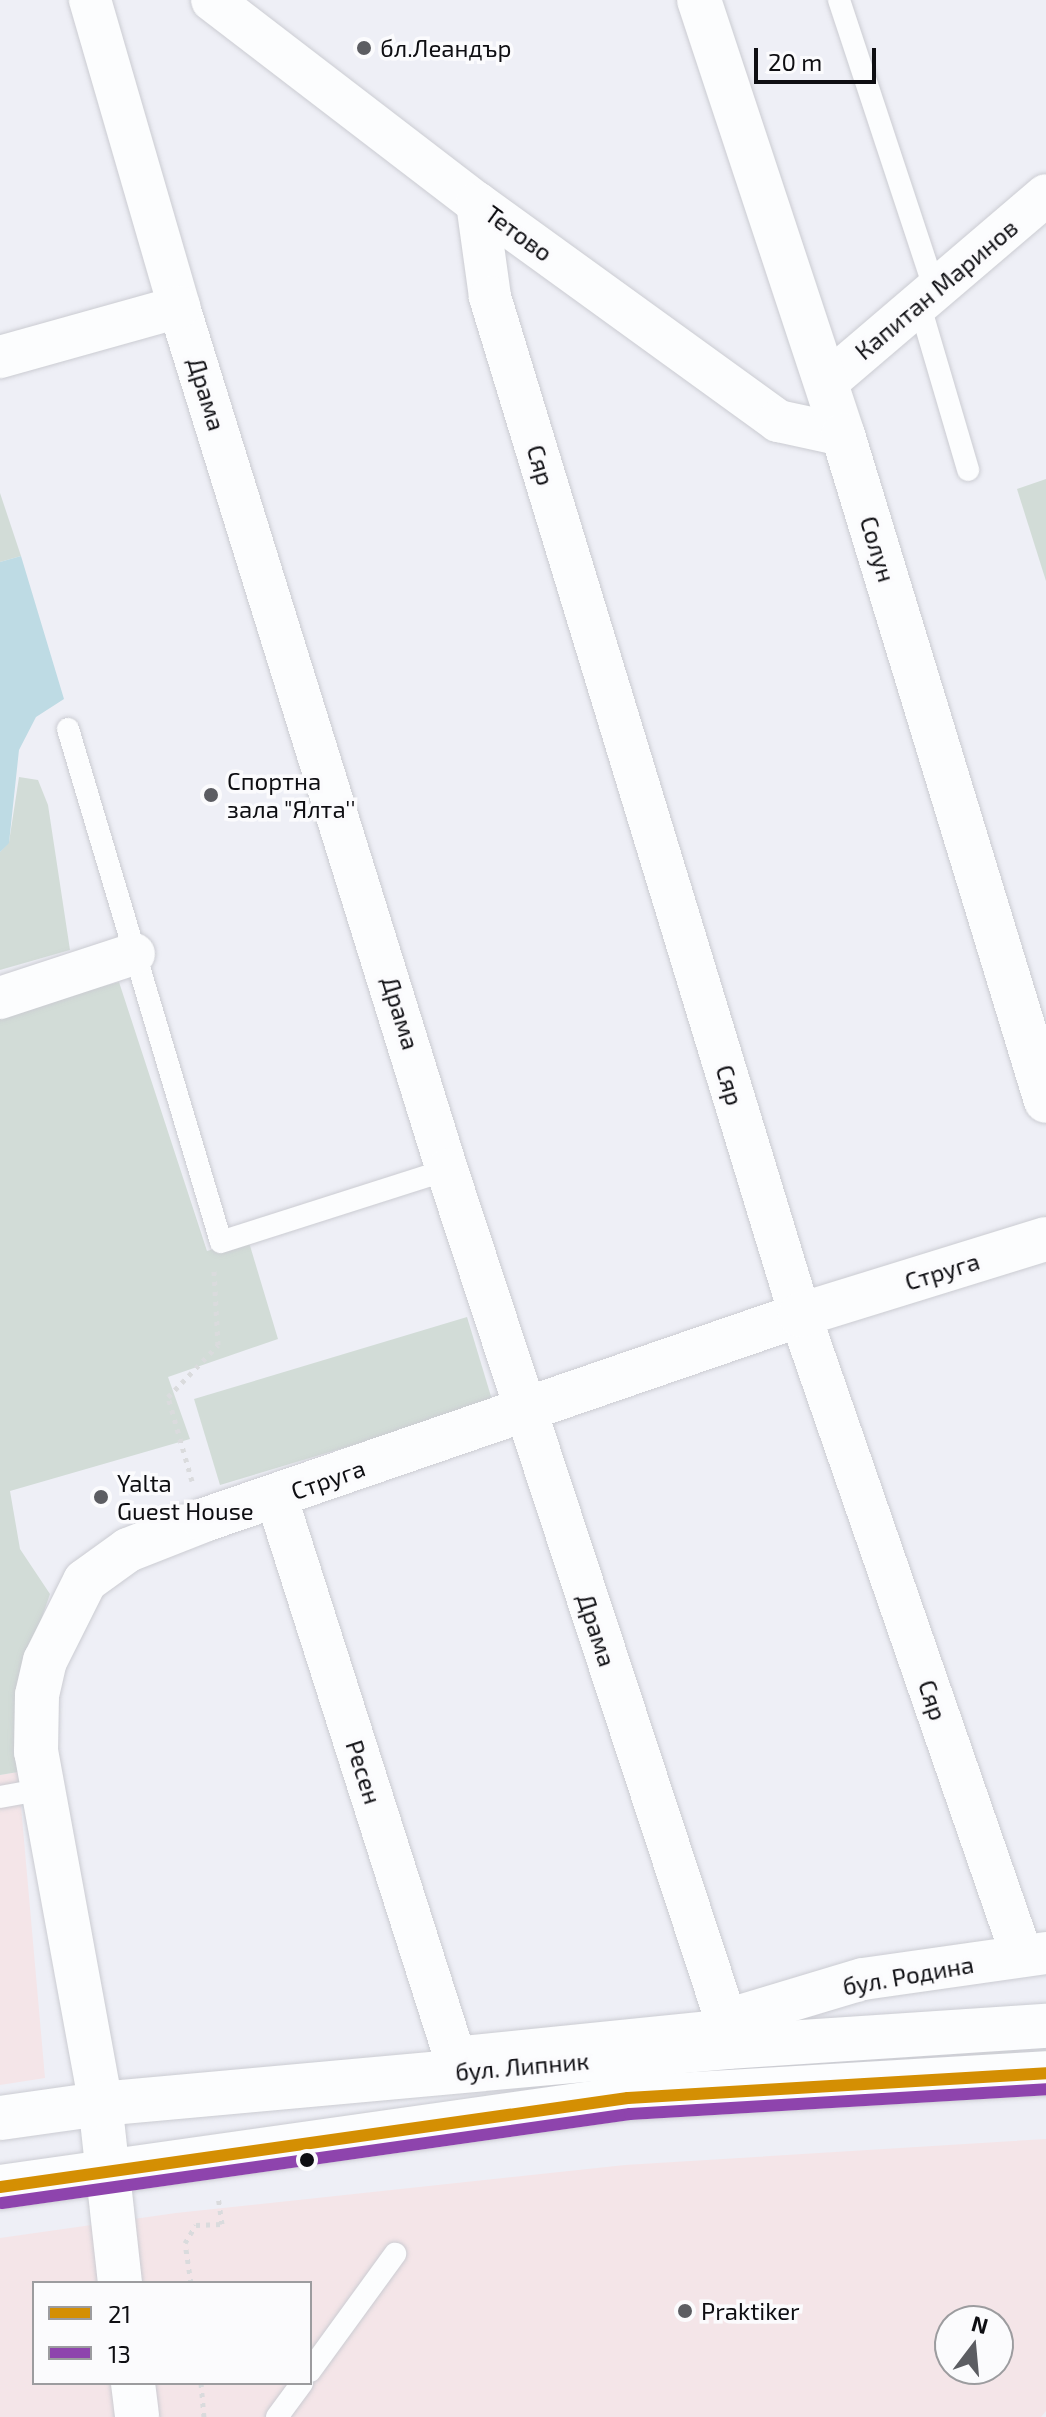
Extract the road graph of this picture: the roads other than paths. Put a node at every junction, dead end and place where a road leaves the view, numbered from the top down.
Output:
1 (90, 0) edge
2 (212, 0) edge
3 (699, 0) edge
4 (839, 0) edge
5 (1046, 195) edge
6 (477, 203) junction
7 (927, 296) junction
8 (179, 307) junction
9 (0, 357) edge
10 (826, 383) junction
11 (843, 435) junction
12 (968, 470) dead end
13 (68, 729) dead end
14 (134, 954) junction
15 (0, 998) edge
16 (1046, 1101) edge
17 (447, 1170) junction
18 (1046, 1239) edge
19 (800, 1315) junction
20 (525, 1410) junction
21 (276, 1496) junction
22 (44, 1789) junction
23 (0, 1797) edge
24 (1034, 1955) edge
25 (726, 2020) junction
26 (1046, 2026) edge
27 (452, 2048) joint
28 (1046, 2073) edge
29 (100, 2104) junction
30 (0, 2118) edge
31 (106, 2174) junction
32 (0, 2187) edge
33 (395, 2254) dead end
34 (120, 2281) edge
35 (312, 2368) edge
36 (133, 2385) edge
37 (301, 2385) edge
38 (137, 2417) edge
39 (277, 2417) edge

1 - 8 street, Драма
2 - 6 street, Тетово
3 - 10 street, Солун
4 - 7 lane
5 - 7 street, Капитан Маринов
6 - 11 street, Тетово
6 - 19 street, Сяр
7 - 10 street, Капитан Маринов
7 - 12 lane
8 - 9 street
8 - 17 street, Драма
10 - 11 street, Солун
11 - 16 street, Солун
13 - 14 lane
14 - 15 street
14 - 17 lane
17 - 20 street, Драма
18 - 19 street, Струга
19 - 20 street, Струга
19 - 24 street, Сяр
20 - 21 street, Струга
20 - 25 street, Драма
21 - 22 street, Струга
21 - 27 street, Ресен
22 - 23 lane
22 - 29 street, Струга
24 - 25 street, бул. Родина
25 - 27 lane
26 - 29 street, бул. Липник
28 - 31 street, бул. Липник
29 - 30 street, бул. Липник
29 - 31 street, Струга
31 - 32 street, бул. Липник
31 - 34 street, Струга
33 - 35 lane
36 - 38 street
37 - 39 lane

